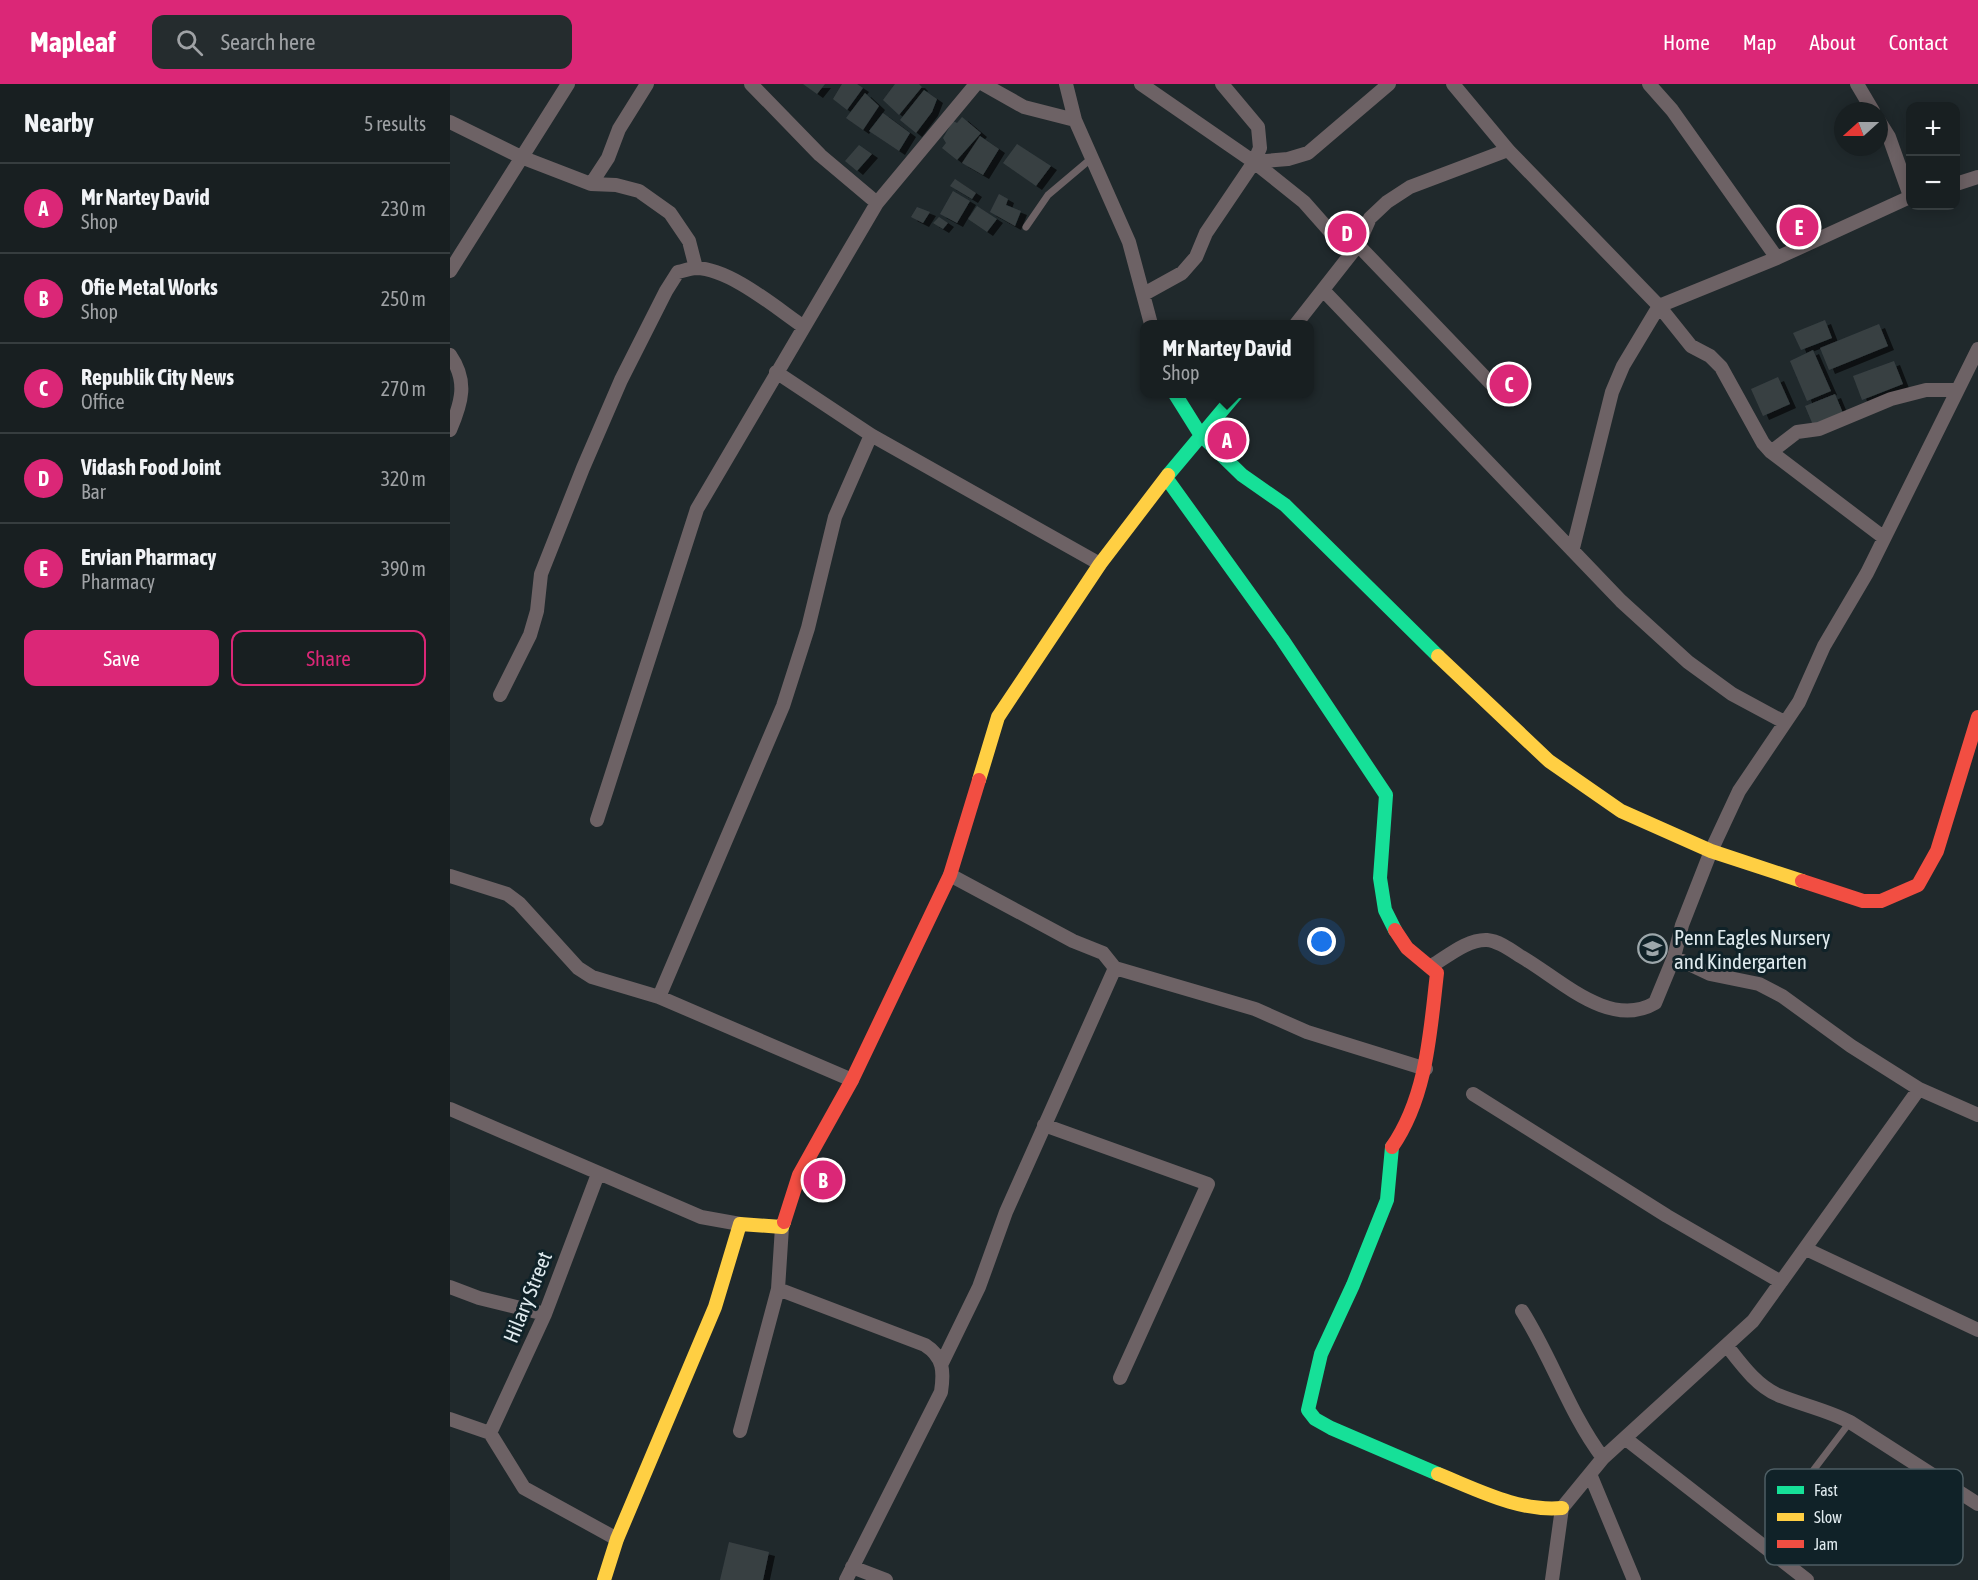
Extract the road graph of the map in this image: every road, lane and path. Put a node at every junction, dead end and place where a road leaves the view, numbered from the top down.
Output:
1 (568, 84) edge
2 (647, 84) edge
3 (751, 84) edge
4 (976, 84) edge
5 (983, 84) edge
6 (1066, 84) edge
7 (1141, 84) edge
8 (1222, 84) edge
9 (1389, 84) edge
10 (1453, 84) edge
11 (1649, 84) edge
12 (1857, 84) edge
13 (1868, 102) edge
14 (1075, 120) junction
15 (450, 122) edge
16 (1888, 135) edge
17 (1508, 150) junction
18 (522, 157) junction
19 (1093, 157) junction
20 (1254, 162) junction
21 (1978, 177) edge
22 (1906, 183) edge
23 (1960, 183) edge
24 (591, 184) junction
25 (1906, 198) edge
26 (877, 203) junction
27 (1026, 227) dead end
28 (1354, 250) junction
29 (1777, 258) junction
30 (696, 268) junction
31 (450, 271) edge
32 (1323, 290) junction
33 (1143, 294) junction
34 (1659, 306) junction
35 (1150, 320) edge
36 (1299, 320) edge
37 (804, 327) junction
38 (1978, 349) edge
39 (450, 355) edge
40 (777, 372) junction
41 (1956, 390) junction
42 (1501, 393) dead end
43 (1178, 398) edge
44 (1232, 398) edge
45 (450, 430) edge
46 (1200, 434) junction
47 (871, 435) junction
48 (1771, 452) junction
49 (1167, 479) junction
50 (1883, 537) junction
51 (1573, 548) junction
52 (1100, 564) junction
53 (500, 695) dead end
54 (1978, 717) edge
55 (1784, 722) junction
56 (597, 820) dead end
57 (1711, 850) junction
58 (950, 875) junction
59 (450, 876) edge
60 (1674, 957) junction
61 (1433, 965) junction
62 (1115, 968) junction
63 (659, 997) junction
64 (1426, 1069) junction
65 (852, 1080) junction
66 (1919, 1089) junction
67 (1473, 1094) dead end
68 (450, 1109) edge
69 (1978, 1115) edge
70 (1044, 1125) junction
71 (598, 1174) junction
72 (740, 1224) junction
73 (782, 1227) junction
74 (1806, 1249) junction
75 (1782, 1282) junction
76 (450, 1287) edge
77 (778, 1289) junction
78 (1522, 1311) dead end
79 (544, 1314) junction
80 (1978, 1330) edge
81 (1727, 1346) junction
82 (942, 1363) junction
83 (1120, 1378) dead end
84 (450, 1419) edge
85 (1850, 1422) junction
86 (740, 1431) dead end
87 (490, 1433) junction
88 (1626, 1439) junction
89 (1603, 1458) junction
90 (1814, 1469) edge
91 (1927, 1469) edge
92 (1590, 1474) junction
93 (1963, 1491) edge
94 (1976, 1499) edge
95 (1562, 1508) junction
96 (617, 1539) junction
97 (1765, 1547) edge
98 (1788, 1565) edge
99 (849, 1574) edge
100 (604, 1580) edge
101 (886, 1580) edge
102 (1552, 1580) edge
103 (1634, 1580) edge
104 (1807, 1580) edge

1 - 18 street
2 - 24 street
3 - 26 street
4 - 26 street
5 - 14 street
6 - 14 street
7 - 20 street
8 - 20 street
9 - 20 street
10 - 17 street
11 - 29 street
12 - 13 street
14 - 19 street
15 - 18 street
16 - 22 street
17 - 28 street
17 - 34 street
18 - 24 street
18 - 31 street
19 - 27 lane
19 - 33 street
20 - 28 street
20 - 33 street
21 - 23 street
24 - 30 street
25 - 29 street
26 - 37 street
28 - 32 street
28 - 42 street
29 - 34 street
30 - 37 street
30 - 53 street
32 - 36 street
32 - 51 street
33 - 35 street
34 - 48 street
34 - 51 street
37 - 40 street
38 - 41 street
39 - 45 street
40 - 47 street
40 - 56 street
41 - 48 street
41 - 50 street
43 - 46 street
44 - 46 street
46 - 49 street
46 - 57 street
47 - 52 street
47 - 63 street
48 - 50 street
49 - 52 street
49 - 61 street
50 - 55 street
51 - 55 street
52 - 58 street
54 - 57 street
55 - 57 street
57 - 60 street
58 - 62 street
58 - 65 street
59 - 63 street
60 - 61 street
60 - 66 street
61 - 64 street
62 - 64 street
62 - 70 street
63 - 65 street
64 - 95 street
65 - 73 street
66 - 69 street
66 - 74 street
67 - 75 street
68 - 71 street
70 - 82 street
70 - 83 street
71 - 72 street
71 - 79 street, Hilary Street
72 - 73 street
72 - 96 street
73 - 77 street
74 - 75 street
74 - 80 street
75 - 81 street
76 - 79 street
77 - 82 street
77 - 86 street
78 - 89 street
79 - 87 street, Hilary Street
81 - 85 street
81 - 88 street
82 - 99 street
84 - 87 street
85 - 90 lane
85 - 91 street
87 - 96 street
88 - 89 street
88 - 97 street
89 - 92 street
92 - 95 street
92 - 103 street
93 - 94 street
95 - 102 street
96 - 100 street
98 - 104 street
99 - 101 street

